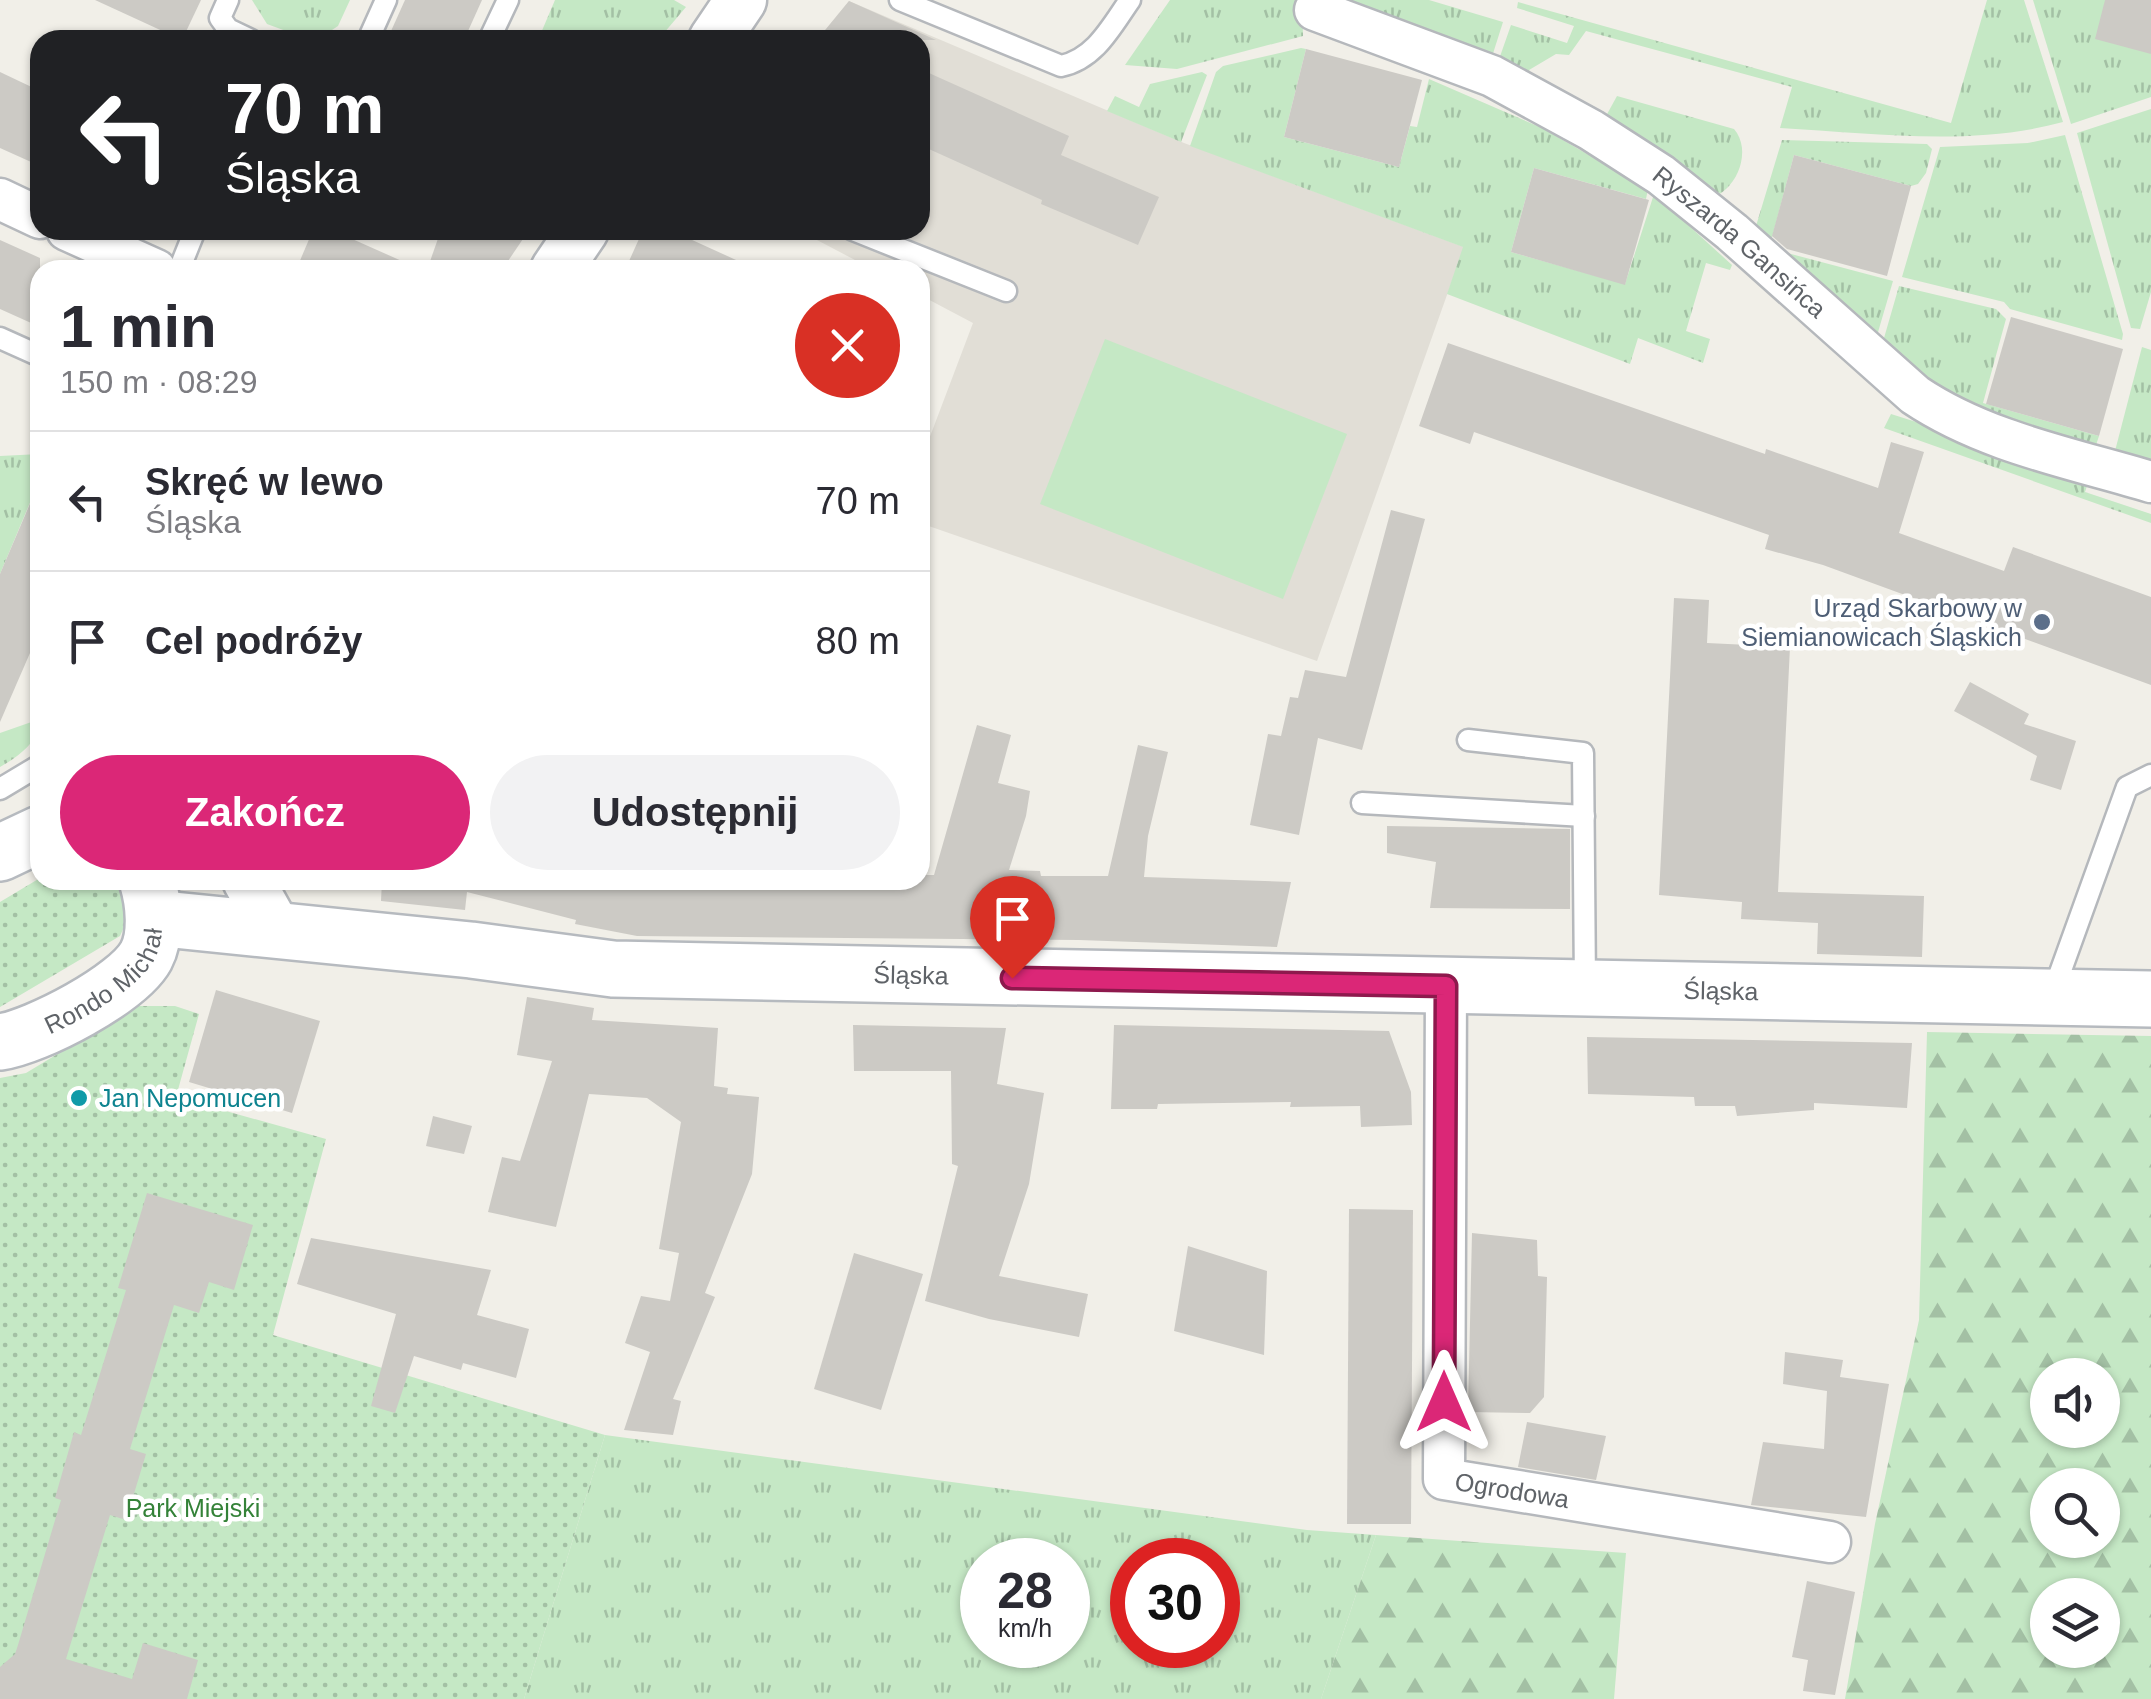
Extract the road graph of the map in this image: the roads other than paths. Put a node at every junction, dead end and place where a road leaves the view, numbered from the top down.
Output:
1 (228, 0) edge
2 (386, 0) edge
3 (508, 0) edge
4 (741, 0) edge
5 (900, 0) edge
6 (1130, 0) edge
7 (1314, 10) dead end
8 (230, 30) edge
9 (372, 30) edge
10 (494, 30) edge
11 (721, 30) edge
12 (0, 200) edge
13 (30, 214) edge
14 (90, 240) edge
15 (878, 240) edge
16 (134, 260) edge
17 (927, 260) edge
18 (930, 261) edge
19 (1006, 292) dead end
20 (0, 338) edge
21 (30, 352) edge
22 (2151, 482) edge
23 (1468, 740) dead end
24 (30, 771) edge
25 (2151, 776) edge
26 (0, 790) edge
27 (1362, 803) dead end
28 (1584, 816) junction
29 (30, 839) edge
30 (0, 853) edge
31 (254, 890) edge
32 (151, 899) edge
33 (276, 930) junction
34 (1446, 986) junction
35 (1586, 989) junction
36 (2051, 997) junction
37 (2151, 999) edge
38 (0, 1042) edge
39 (1830, 1542) dead end

1 - 8 lane
2 - 9 lane
3 - 10 lane
4 - 11 street
5 - 6 lane
7 - 22 street, Ryszarda Gansińca
12 - 13 street
14 - 16 street
15 - 17 lane
18 - 19 lane
20 - 21 lane
23 - 28 lane
24 - 26 lane
25 - 36 lane
27 - 28 lane
28 - 35 lane
29 - 30 main road
31 - 33 street
32 - 33 main road, Śląska
32 - 38 main road, Rondo Michał
33 - 34 main road, Śląska
34 - 35 main road, Śląska
34 - 39 street, Ogrodowa
35 - 36 main road, Śląska
36 - 37 main road, Śląska

